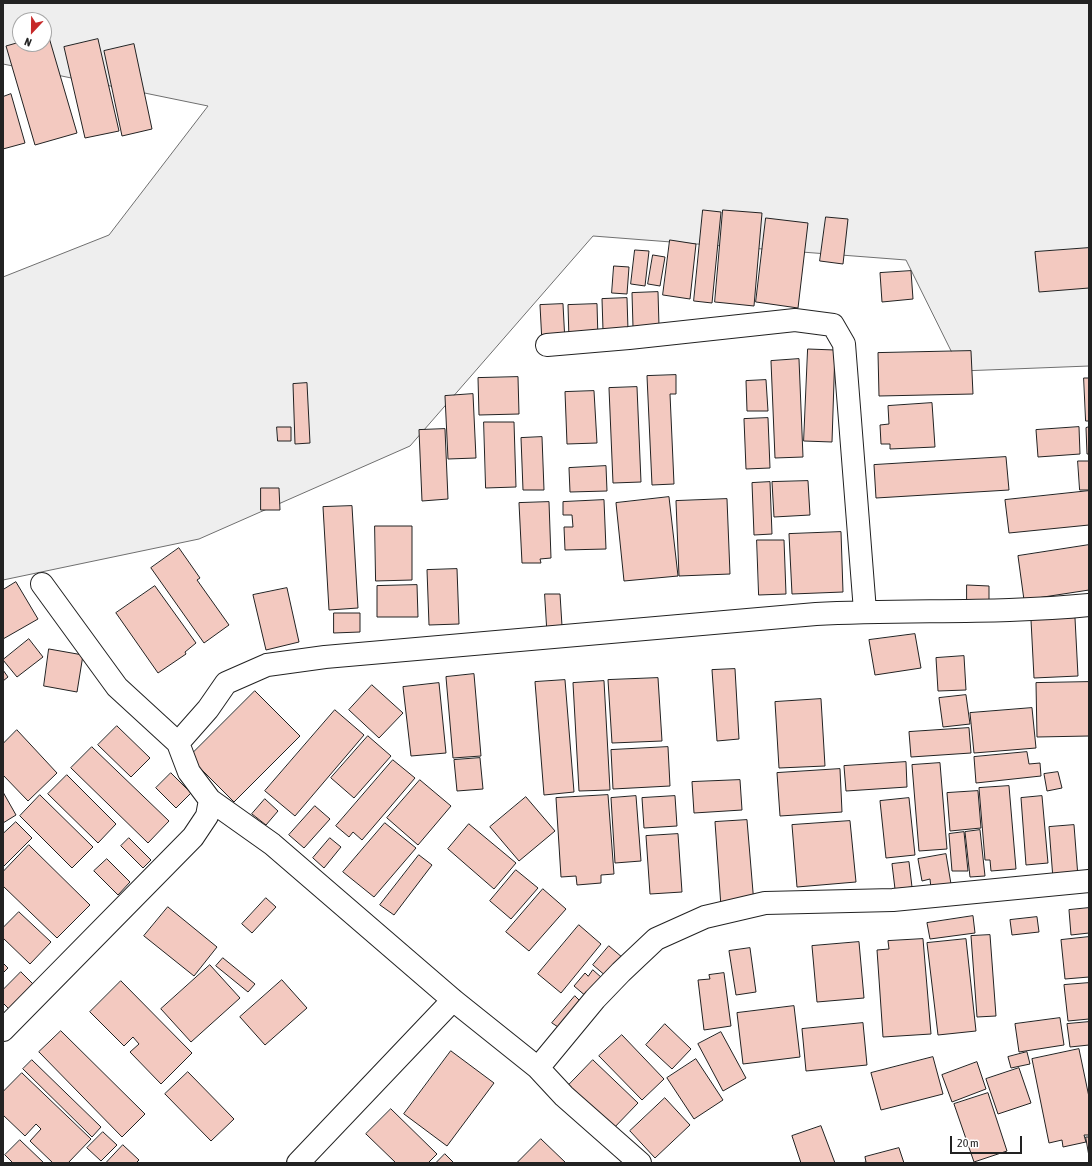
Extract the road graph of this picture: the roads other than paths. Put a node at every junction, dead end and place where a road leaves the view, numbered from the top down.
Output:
1 (547, 344) dead end
2 (42, 584) dead end
3 (1089, 605) edge
4 (865, 611) junction
5 (178, 743) junction
6 (210, 800) junction
7 (1089, 881) edge
8 (453, 1000) junction
9 (3, 1030) edge
10 (538, 1068) junction
11 (298, 1163) edge
12 (640, 1163) edge

1 - 4 street
2 - 5 street
3 - 4 street
4 - 5 street
5 - 6 street
6 - 8 street
6 - 9 street
7 - 10 street
8 - 10 street
8 - 11 street
10 - 12 street

